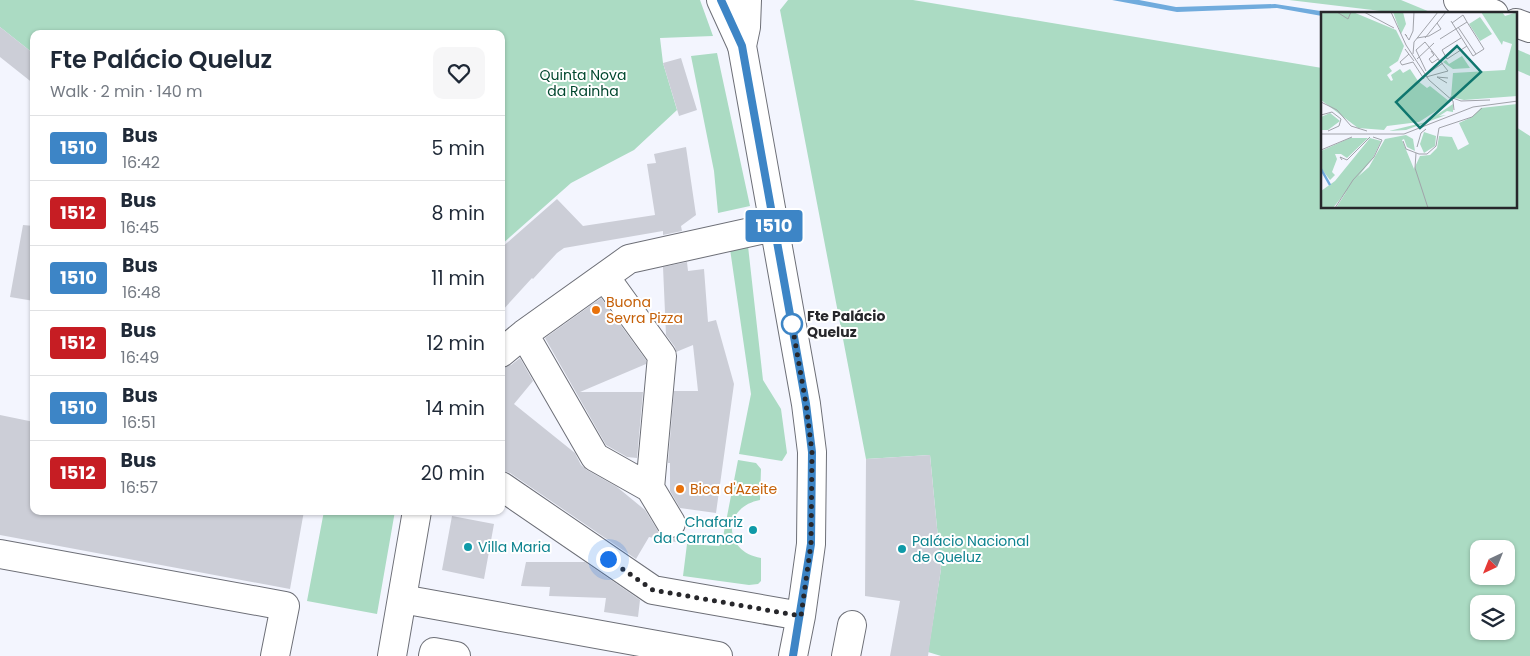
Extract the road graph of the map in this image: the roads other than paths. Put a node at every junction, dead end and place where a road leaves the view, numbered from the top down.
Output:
1 (721, 0) edge
2 (747, 0) edge
3 (1458, 0) edge
4 (1489, 12) edge
5 (1518, 24) edge
6 (1530, 28) edge
7 (742, 46) junction
8 (774, 227) junction
9 (605, 277) junction
10 (524, 334) junction
11 (505, 350) edge
12 (650, 488) junction
13 (505, 489) edge
14 (416, 515) edge
15 (671, 522) dead end
16 (0, 554) edge
17 (402, 599) junction
18 (801, 616) junction
19 (852, 625) dead end
20 (275, 656) edge
21 (392, 656) edge
22 (434, 656) edge
23 (456, 656) edge
24 (718, 656) edge
25 (793, 656) edge
26 (846, 656) edge

1 - 7 main road
2 - 7 main road
3 - 4 main road
5 - 6 main road
7 - 8 main road
8 - 9 main road
8 - 18 main road
9 - 10 main road
9 - 12 main road
10 - 11 main road
10 - 12 main road
12 - 15 main road
13 - 18 main road
14 - 17 main road
16 - 20 main road
17 - 21 main road
17 - 24 main road
18 - 25 main road
19 - 26 main road
22 - 23 main road

